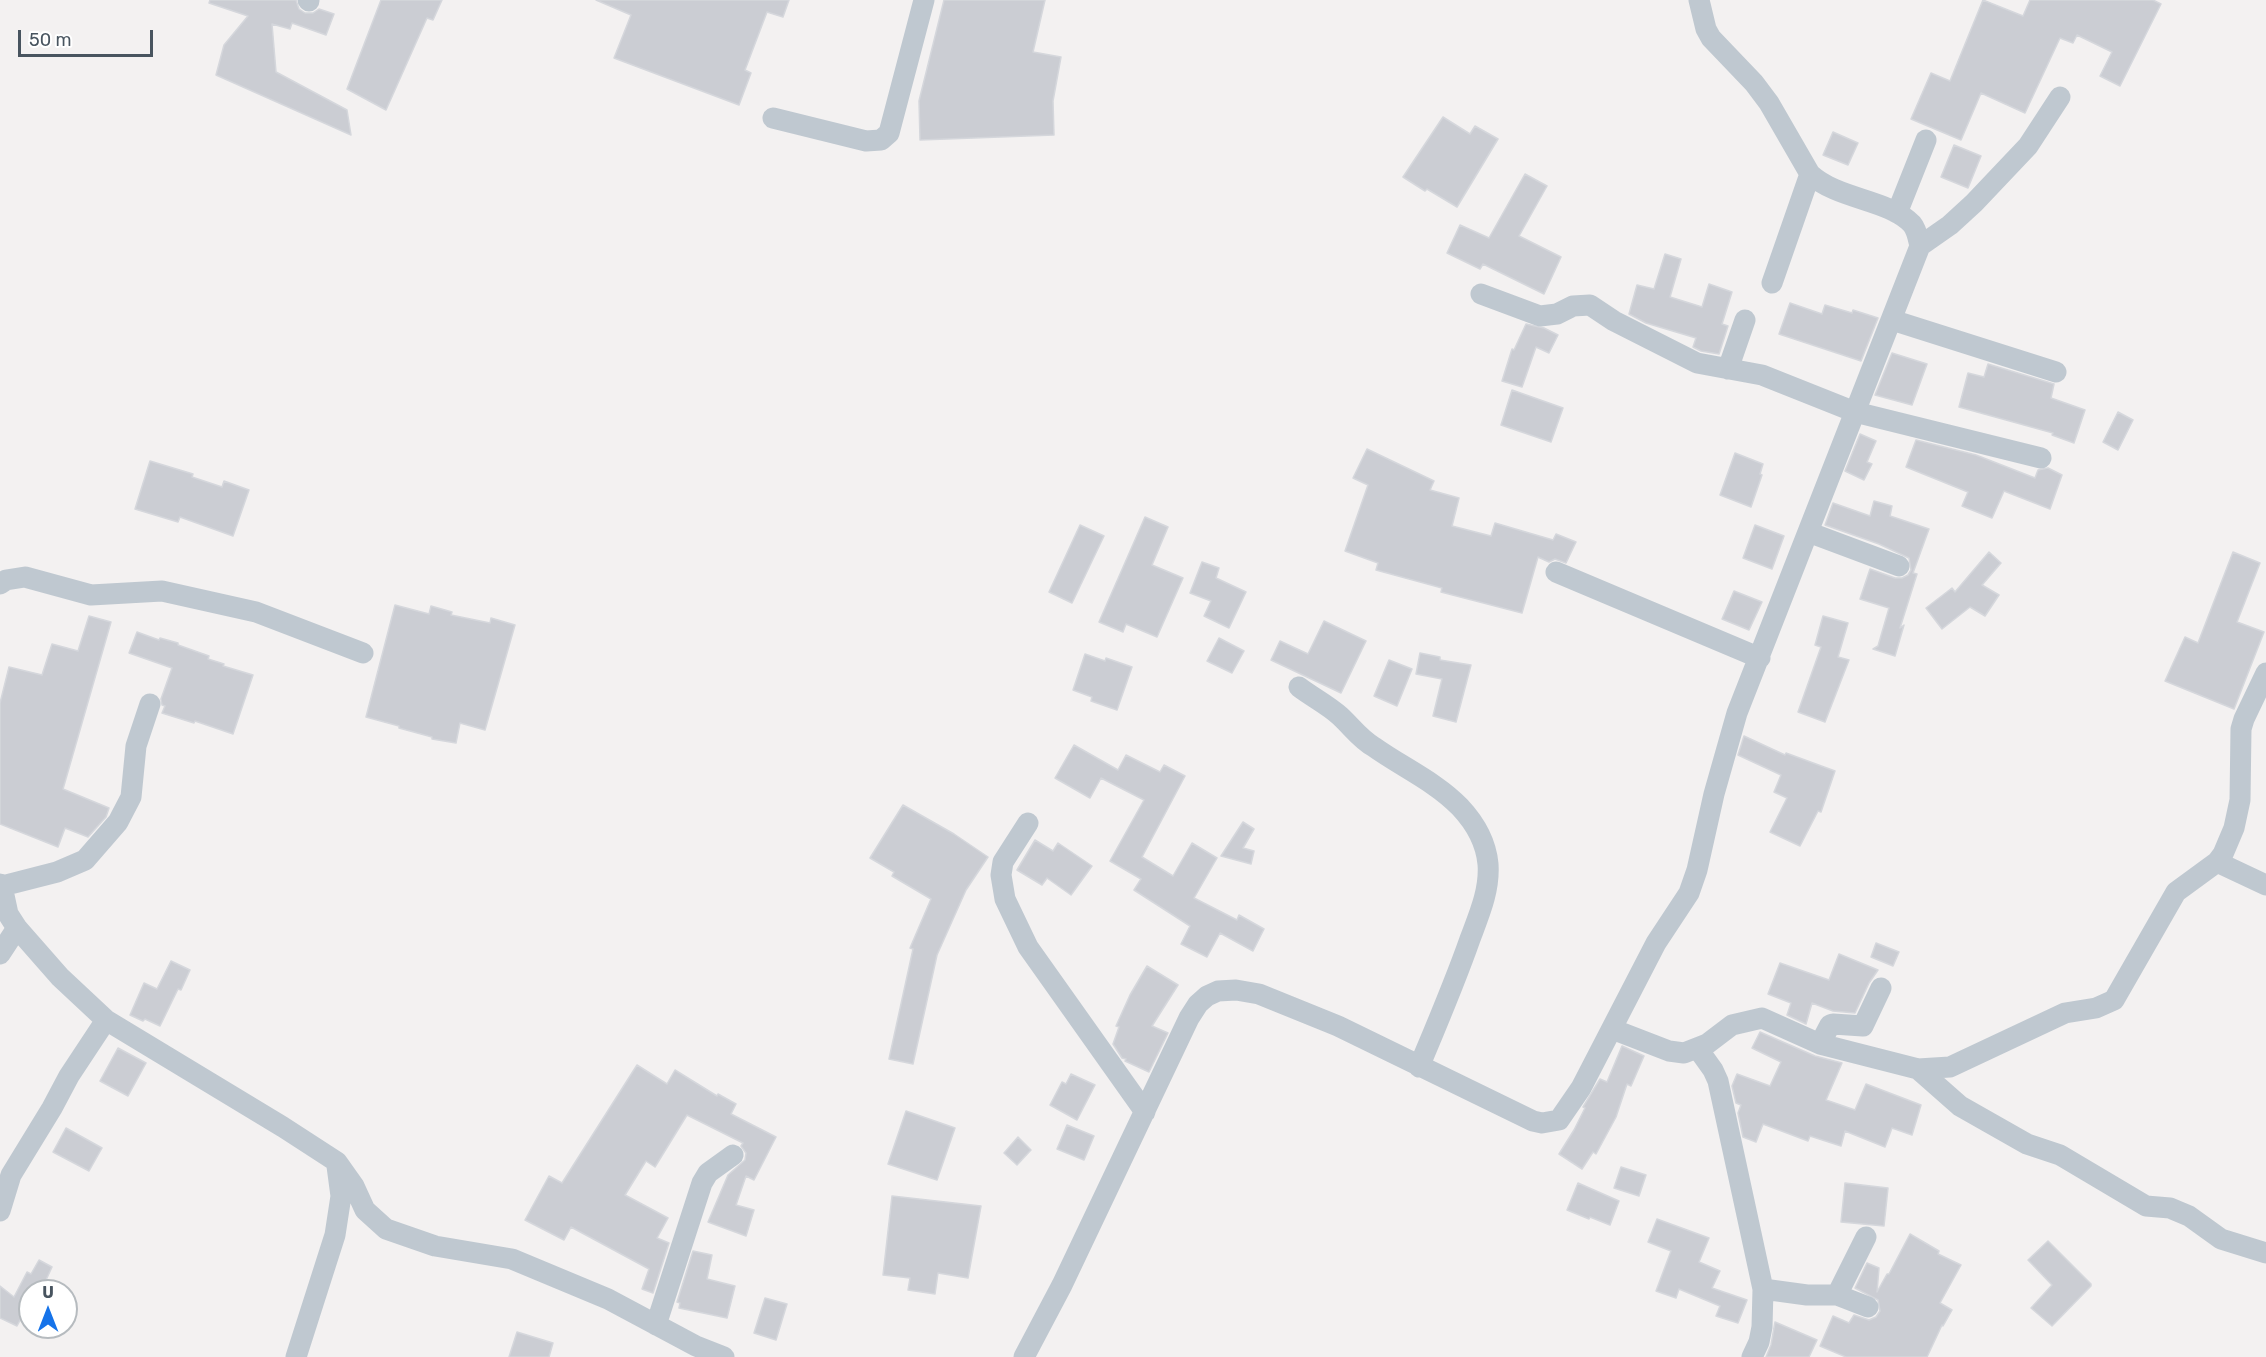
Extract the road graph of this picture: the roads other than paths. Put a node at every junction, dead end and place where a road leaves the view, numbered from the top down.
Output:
1 (924, 0) edge
2 (1699, 0) edge
3 (2060, 97) dead end
4 (772, 118) dead end
5 (1926, 140) dead end
6 (1810, 174) junction
7 (1897, 213) junction
8 (1920, 246) junction
9 (1772, 283) dead end
10 (1481, 294) dead end
11 (1745, 320) dead end
12 (1892, 320) junction
13 (1728, 369) junction
14 (2056, 372) dead end
15 (1856, 412) junction
16 (2041, 458) dead end
17 (1808, 532) junction
18 (1899, 566) dead end
19 (1556, 572) dead end
20 (0, 584) edge
21 (363, 653) dead end
22 (1760, 658) junction
23 (2266, 673) edge
24 (1299, 687) dead end
25 (150, 704) dead end
26 (1028, 823) dead end
27 (2217, 862) junction
28 (1, 885) edge
29 (2266, 885) edge
30 (17, 928) junction
31 (0, 954) edge
32 (1881, 988) dead end
33 (105, 1020) junction
34 (1612, 1029) junction
35 (1820, 1044) junction
36 (1698, 1049) junction
37 (1419, 1066) junction
38 (1918, 1069) junction
39 (1145, 1112) junction
40 (733, 1155) dead end
41 (337, 1162) junction
42 (0, 1211) edge
43 (1866, 1237) dead end
44 (2266, 1253) edge
45 (1763, 1289) junction
46 (1837, 1295) junction
47 (1868, 1307) dead end
48 (656, 1325) junction
49 (296, 1357) edge
50 (724, 1357) edge
51 (1024, 1357) edge
52 (1752, 1357) edge

1 - 4 street
2 - 6 street
3 - 8 street
5 - 7 street
6 - 7 street
6 - 9 street
7 - 8 street
8 - 12 street
10 - 13 street
11 - 13 street
12 - 14 street
12 - 15 street
13 - 15 street
15 - 16 street
15 - 17 street
17 - 18 street
17 - 22 street
19 - 22 street
20 - 21 street
22 - 34 street
23 - 27 street
24 - 37 street
25 - 28 street
26 - 39 street
27 - 29 street
27 - 38 street
28 - 30 street
30 - 31 street
30 - 33 street
32 - 35 street
33 - 41 street
33 - 42 street
34 - 36 street
34 - 37 street
35 - 36 street
35 - 38 street
36 - 45 street
37 - 39 street
38 - 44 street
39 - 51 street
40 - 48 street
41 - 48 street
41 - 49 street
43 - 46 street
45 - 46 street
45 - 52 street
46 - 47 street
48 - 50 street

